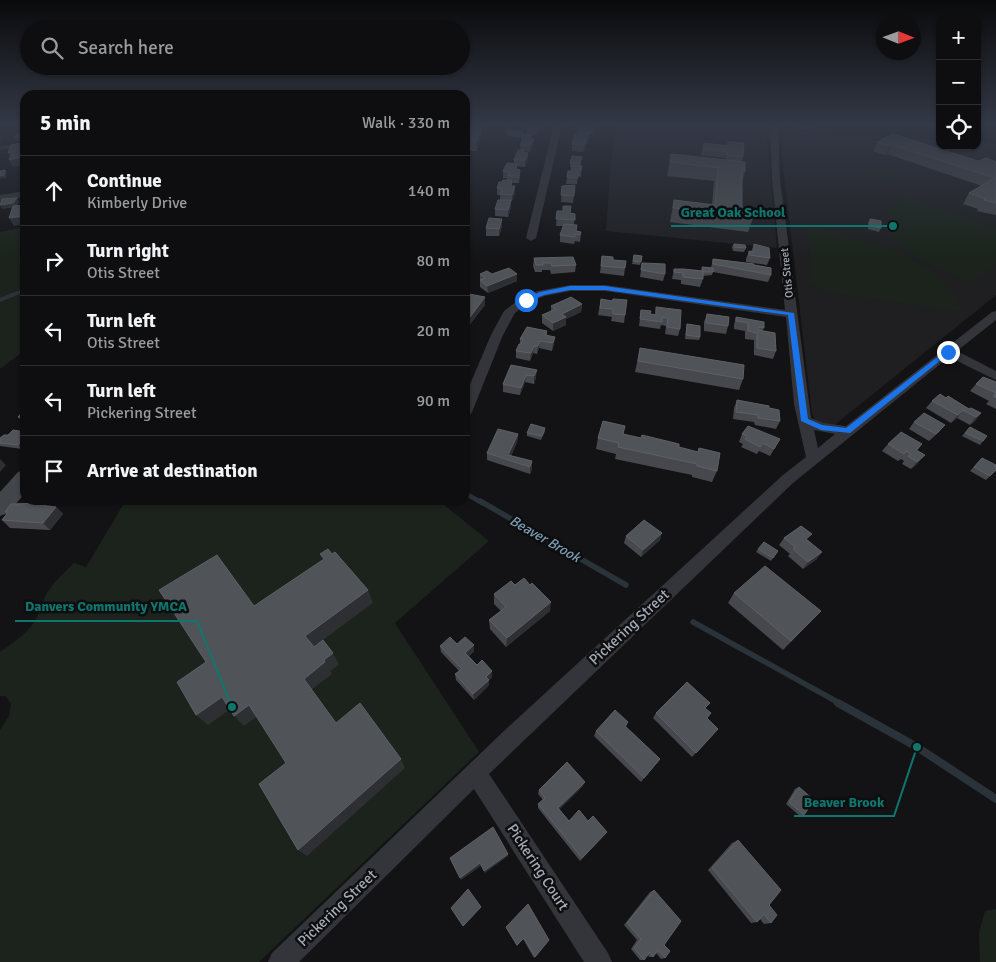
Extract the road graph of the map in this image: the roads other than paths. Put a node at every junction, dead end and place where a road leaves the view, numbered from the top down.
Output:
1 (547, 170) edge
2 (776, 170) edge
3 (20, 195) edge
4 (0, 198) edge
5 (531, 238) dead end
6 (791, 314) junction
7 (996, 314) edge
8 (948, 352) junction
9 (996, 376) edge
10 (470, 400) edge
11 (805, 421) junction
12 (848, 431) junction
13 (813, 458) junction
14 (20, 483) edge
15 (3, 501) edge
16 (476, 773) junction
17 (281, 962) edge
18 (599, 962) edge

1 - 5 street
2 - 6 street, Otis Street
3 - 4 street
6 - 10 street
6 - 11 street, Otis Street
7 - 8 street, Pickering Street
8 - 9 street
8 - 12 street, Pickering Street
11 - 12 street
11 - 13 street, Otis Street
12 - 13 street, Pickering Street
13 - 16 street, Pickering Street
14 - 15 main road
16 - 17 street, Pickering Street
16 - 18 street, Pickering Court

